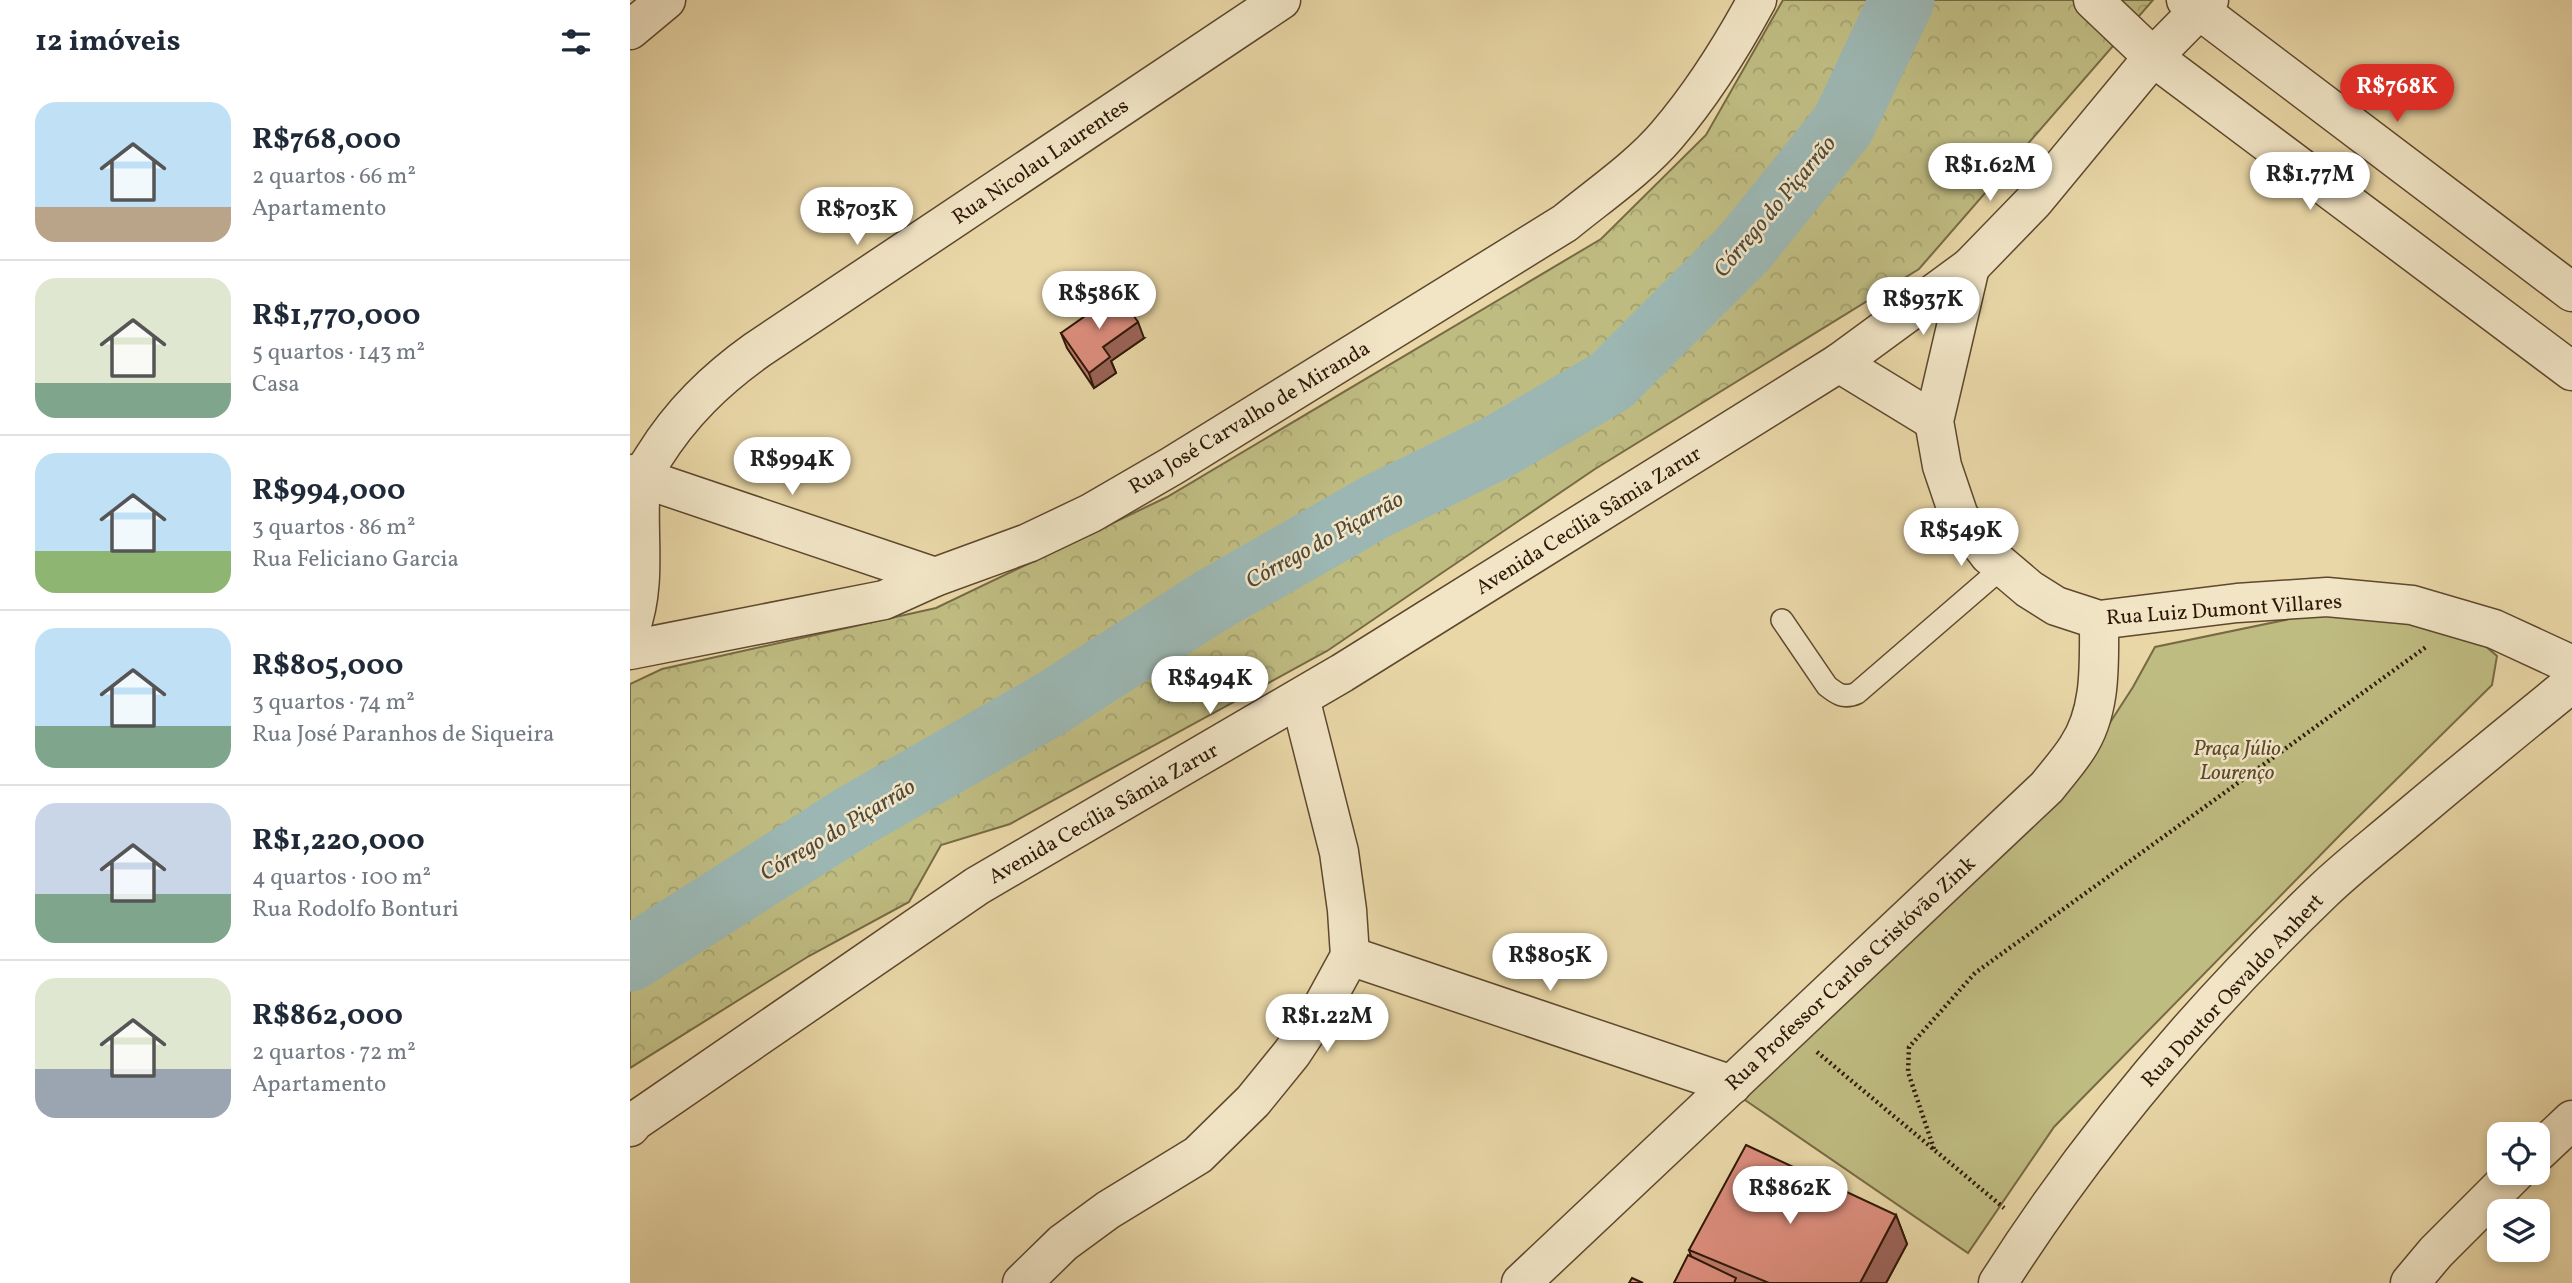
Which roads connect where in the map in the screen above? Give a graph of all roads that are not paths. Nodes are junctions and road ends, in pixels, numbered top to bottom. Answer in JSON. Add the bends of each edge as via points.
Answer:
{"nodes":[{"id":1,"x":666,"y":0,"type":"edge"},
{"id":2,"x":1282,"y":0,"type":"edge"},
{"id":3,"x":1758,"y":0,"type":"edge"},
{"id":4,"x":2093,"y":0,"type":"edge"},
{"id":5,"x":2198,"y":3,"type":"edge"},
{"id":6,"x":630,"y":30,"type":"edge"},
{"id":7,"x":2153,"y":57,"type":"junction"},
{"id":8,"x":1970,"y":267,"type":"junction"},
{"id":9,"x":2572,"y":292,"type":"edge"},
{"id":10,"x":1839,"y":363,"type":"junction"},
{"id":11,"x":2572,"y":371,"type":"edge"},
{"id":12,"x":1934,"y":421,"type":"junction"},
{"id":13,"x":635,"y":476,"type":"edge"},
{"id":14,"x":2003,"y":567,"type":"junction"},
{"id":15,"x":935,"y":577,"type":"junction"},
{"id":16,"x":1782,"y":620,"type":"dead end"},
{"id":17,"x":2099,"y":620,"type":"junction"},
{"id":18,"x":630,"y":630,"type":"edge"},
{"id":19,"x":630,"y":650,"type":"edge"},
{"id":20,"x":2572,"y":665,"type":"edge"},
{"id":21,"x":2572,"y":683,"type":"edge"},
{"id":22,"x":1300,"y":698,"type":"junction"},
{"id":23,"x":1350,"y":957,"type":"junction"},
{"id":24,"x":1732,"y":1085,"type":"junction"},
{"id":25,"x":2572,"y":1120,"type":"edge"},
{"id":26,"x":630,"y":1127,"type":"edge"},
{"id":27,"x":2550,"y":1141,"type":"edge"},
{"id":28,"x":2503,"y":1185,"type":"edge"},
{"id":29,"x":1022,"y":1283,"type":"edge"},
{"id":30,"x":1521,"y":1283,"type":"edge"},
{"id":31,"x":1998,"y":1283,"type":"edge"},
{"id":32,"x":2410,"y":1283,"type":"edge"}],
"edges":[{"from":1,"to":6,"type":"street"},
{"from":2,"to":13,"type":"street","name":"Rua Nicolau Laurentes","via":[[725,373],[698,398]]},
{"from":3,"to":15,"type":"street","name":"Rua José Carvalho de Miranda","via":[[1724,61],[1666,137],[1565,223],[1091,513],[1028,543]]},
{"from":4,"to":7,"type":"street"},
{"from":5,"to":7,"type":"street"},
{"from":5,"to":9,"type":"street"},
{"from":7,"to":8,"type":"street","via":[[2034,201]]},
{"from":7,"to":11,"type":"street"},
{"from":8,"to":10,"type":"street"},
{"from":8,"to":12,"type":"street","name":"Rua Luiz Dumont Villares"},
{"from":10,"to":12,"type":"street"},
{"from":10,"to":22,"type":"street","name":"Avenida Cecília Sâmia Zarur"},
{"from":12,"to":14,"type":"street","name":"Rua Luiz Dumont Villares","via":[[1942,466],[1959,516]]},
{"from":13,"to":15,"type":"street"},
{"from":13,"to":18,"type":"street","via":[[641,583]]},
{"from":14,"to":16,"type":"lane","via":[[1849,696],[1827,686]]},
{"from":14,"to":17,"type":"street","name":"Rua Luiz Dumont Villares","via":[[2056,606]]},
{"from":15,"to":19,"type":"street","name":"Rua José Carvalho de Miranda","via":[[884,600]]},
{"from":17,"to":20,"type":"street","name":"Rua Luiz Dumont Villares","via":[[2327,597],[2412,605],[2494,629]]},
{"from":17,"to":24,"type":"street","name":"Rua Professor Carlos Cristóvão Zink","via":[[2094,708],[2079,746],[2047,787]]},
{"from":21,"to":31,"type":"street","name":"Rua Doutor Osvaldo Anhert","via":[[2324,889],[2295,919],[2178,1043],[2113,1122]]},
{"from":22,"to":23,"type":"street","via":[[1339,852]]},
{"from":22,"to":26,"type":"street","name":"Avenida Cecília Sâmia Zarur","via":[[976,886]]},
{"from":23,"to":24,"type":"street"},
{"from":23,"to":29,"type":"street","via":[[1292,1053],[1253,1101],[1198,1155],[1108,1210],[1063,1243]]},
{"from":24,"to":30,"type":"street","name":"Rua Professor Carlos Cristóvão Zink"},
{"from":25,"to":27,"type":"street"},
{"from":28,"to":32,"type":"street"}]}
